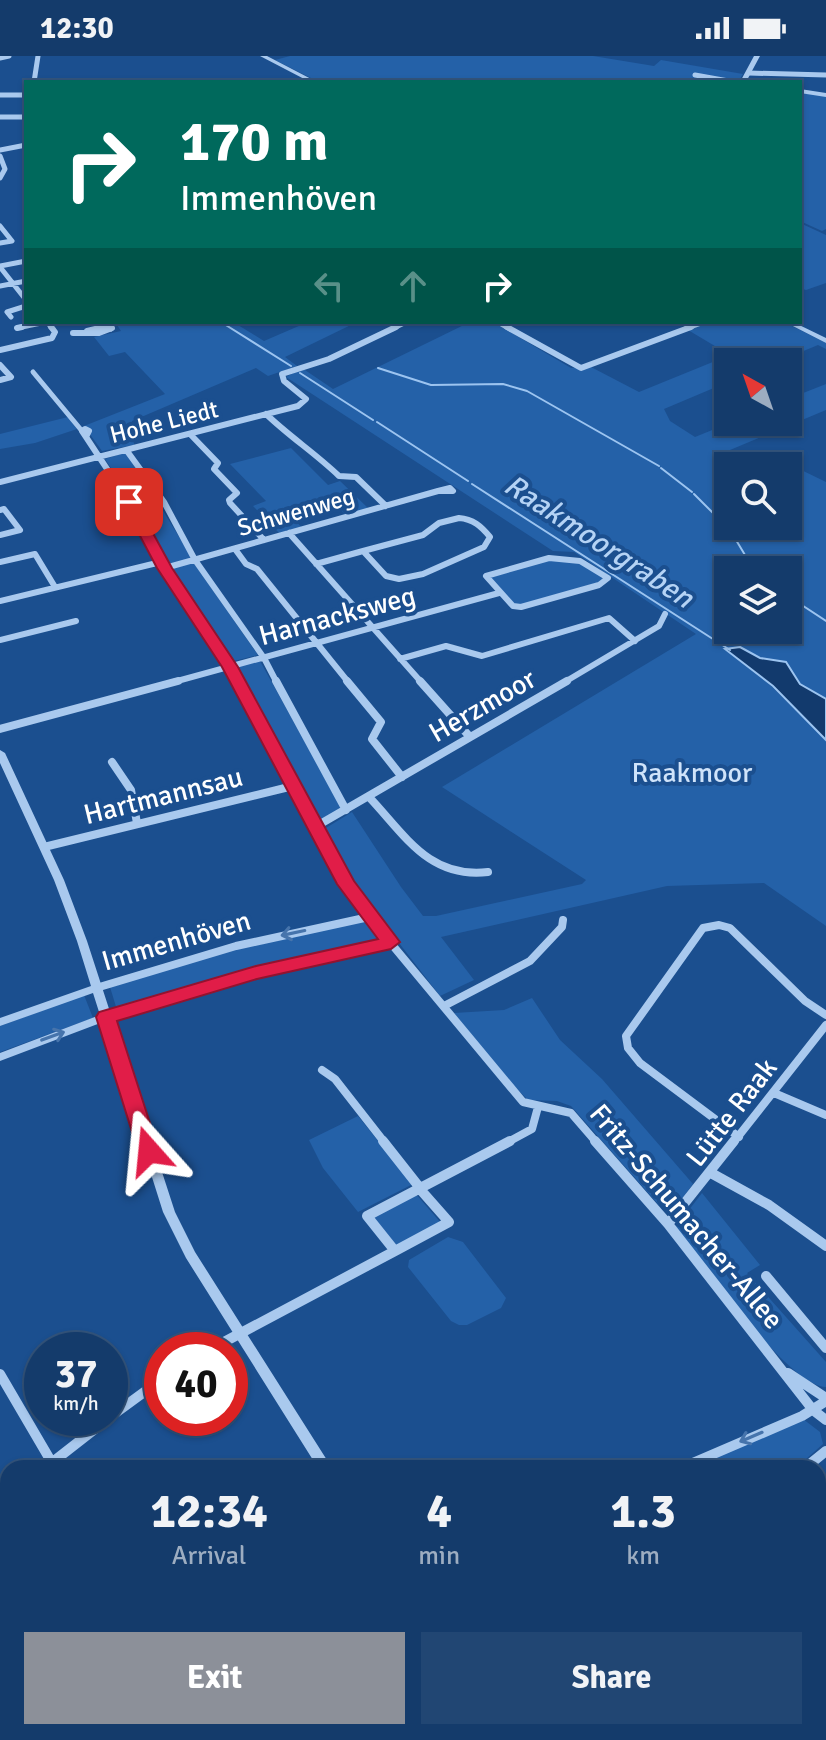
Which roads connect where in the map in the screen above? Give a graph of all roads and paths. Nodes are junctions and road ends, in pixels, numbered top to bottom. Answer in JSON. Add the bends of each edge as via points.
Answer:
{"nodes":[{"id":1,"x":9,"y":56,"type":"edge"},
{"id":2,"x":38,"y":56,"type":"edge"},
{"id":3,"x":263,"y":56,"type":"edge"},
{"id":4,"x":755,"y":57,"type":"edge"},
{"id":5,"x":0,"y":58,"type":"edge"},
{"id":6,"x":749,"y":73,"type":"junction"},
{"id":7,"x":695,"y":75,"type":"dead end"},
{"id":8,"x":826,"y":75,"type":"edge"},
{"id":9,"x":34,"y":80,"type":"edge"},
{"id":10,"x":310,"y":80,"type":"edge"},
{"id":11,"x":723,"y":80,"type":"edge"},
{"id":12,"x":744,"y":80,"type":"edge"},
{"id":13,"x":802,"y":91,"type":"edge"},
{"id":14,"x":0,"y":95,"type":"edge"},
{"id":15,"x":24,"y":95,"type":"edge"},
{"id":16,"x":826,"y":95,"type":"edge"},
{"id":17,"x":0,"y":117,"type":"edge"},
{"id":18,"x":24,"y":117,"type":"edge"},
{"id":19,"x":24,"y":146,"type":"edge"},
{"id":20,"x":0,"y":153,"type":"edge"},
{"id":21,"x":0,"y":178,"type":"edge"},
{"id":22,"x":0,"y":226,"type":"edge"},
{"id":23,"x":0,"y":243,"type":"edge"},
{"id":24,"x":24,"y":261,"type":"edge"},
{"id":25,"x":0,"y":265,"type":"edge"},
{"id":26,"x":24,"y":281,"type":"edge"},
{"id":27,"x":13,"y":283,"type":"junction"},
{"id":28,"x":0,"y":286,"type":"edge"},
{"id":29,"x":24,"y":300,"type":"edge"},
{"id":30,"x":24,"y":304,"type":"edge"},
{"id":31,"x":11,"y":317,"type":"dead end"},
{"id":32,"x":38,"y":324,"type":"edge"},
{"id":33,"x":50,"y":324,"type":"edge"},
{"id":34,"x":402,"y":324,"type":"edge"},
{"id":35,"x":502,"y":324,"type":"edge"},
{"id":36,"x":699,"y":324,"type":"edge"},
{"id":37,"x":792,"y":324,"type":"edge"},
{"id":38,"x":17,"y":328,"type":"dead end"},
{"id":39,"x":87,"y":331,"type":"dead end"},
{"id":40,"x":55,"y":337,"type":"junction"},
{"id":41,"x":826,"y":341,"type":"edge"},
{"id":42,"x":0,"y":350,"type":"edge"},
{"id":43,"x":0,"y":365,"type":"edge"},
{"id":44,"x":33,"y":372,"type":"dead end"},
{"id":45,"x":0,"y":380,"type":"edge"},
{"id":46,"x":266,"y":414,"type":"junction"},
{"id":47,"x":84,"y":434,"type":"joint"},
{"id":48,"x":190,"y":434,"type":"junction"},
{"id":49,"x":127,"y":451,"type":"junction"},
{"id":50,"x":99,"y":457,"type":"junction"},
{"id":51,"x":0,"y":482,"type":"edge"},
{"id":52,"x":438,"y":491,"type":"dead end"},
{"id":53,"x":386,"y":506,"type":"junction"},
{"id":54,"x":2,"y":509,"type":"edge"},
{"id":55,"x":289,"y":533,"type":"junction"},
{"id":56,"x":0,"y":535,"type":"edge"},
{"id":57,"x":264,"y":540,"type":"junction"},
{"id":58,"x":235,"y":549,"type":"junction"},
{"id":59,"x":363,"y":551,"type":"junction"},
{"id":60,"x":195,"y":560,"type":"junction"},
{"id":61,"x":0,"y":562,"type":"edge"},
{"id":62,"x":316,"y":564,"type":"junction"},
{"id":63,"x":163,"y":565,"type":"junction"},
{"id":64,"x":55,"y":587,"type":"junction"},
{"id":65,"x":499,"y":593,"type":"junction"},
{"id":66,"x":0,"y":601,"type":"edge"},
{"id":67,"x":665,"y":614,"type":"dead end"},
{"id":68,"x":76,"y":622,"type":"dead end"},
{"id":69,"x":372,"y":629,"type":"junction"},
{"id":70,"x":0,"y":640,"type":"edge"},
{"id":71,"x":635,"y":641,"type":"junction"},
{"id":72,"x":317,"y":644,"type":"junction"},
{"id":73,"x":264,"y":658,"type":"junction"},
{"id":74,"x":400,"y":659,"type":"junction"},
{"id":75,"x":230,"y":667,"type":"junction"},
{"id":76,"x":0,"y":729,"type":"edge"},
{"id":77,"x":470,"y":737,"type":"junction"},
{"id":78,"x":0,"y":753,"type":"edge"},
{"id":79,"x":112,"y":762,"type":"dead end"},
{"id":80,"x":402,"y":777,"type":"junction"},
{"id":81,"x":293,"y":786,"type":"junction"},
{"id":82,"x":369,"y":797,"type":"junction"},
{"id":83,"x":346,"y":810,"type":"junction"},
{"id":84,"x":137,"y":823,"type":"junction"},
{"id":85,"x":315,"y":827,"type":"junction"},
{"id":86,"x":44,"y":847,"type":"junction"},
{"id":87,"x":488,"y":872,"type":"dead end"},
{"id":88,"x":369,"y":917,"type":"junction"},
{"id":89,"x":563,"y":920,"type":"dead end"},
{"id":90,"x":391,"y":942,"type":"junction"},
{"id":91,"x":96,"y":988,"type":"junction"},
{"id":92,"x":444,"y":1006,"type":"junction"},
{"id":93,"x":826,"y":1015,"type":"edge"},
{"id":94,"x":106,"y":1017,"type":"junction"},
{"id":95,"x":0,"y":1022,"type":"edge"},
{"id":96,"x":826,"y":1025,"type":"edge"},
{"id":97,"x":0,"y":1057,"type":"edge"},
{"id":98,"x":322,"y":1070,"type":"dead end"},
{"id":99,"x":774,"y":1093,"type":"junction"},
{"id":100,"x":538,"y":1107,"type":"junction"},
{"id":101,"x":826,"y":1115,"type":"edge"},
{"id":102,"x":739,"y":1137,"type":"junction"},
{"id":103,"x":711,"y":1173,"type":"junction"},
{"id":104,"x":420,"y":1188,"type":"junction"},
{"id":105,"x":668,"y":1224,"type":"junction"},
{"id":106,"x":826,"y":1246,"type":"edge"},
{"id":107,"x":395,"y":1251,"type":"junction"},
{"id":108,"x":766,"y":1276,"type":"dead end"},
{"id":109,"x":238,"y":1332,"type":"edge"},
{"id":110,"x":243,"y":1332,"type":"edge"},
{"id":111,"x":248,"y":1348,"type":"edge"},
{"id":112,"x":826,"y":1348,"type":"edge"},
{"id":113,"x":787,"y":1373,"type":"junction"},
{"id":114,"x":0,"y":1374,"type":"edge"},
{"id":115,"x":821,"y":1403,"type":"edge"},
{"id":116,"x":826,"y":1420,"type":"edge"},
{"id":117,"x":87,"y":1436,"type":"edge"},
{"id":118,"x":48,"y":1460,"type":"edge"},
{"id":119,"x":58,"y":1460,"type":"edge"},
{"id":120,"x":320,"y":1460,"type":"edge"},
{"id":121,"x":698,"y":1460,"type":"edge"}],
"edges":[{"from":1,"to":5,"type":"street"},
{"from":2,"to":9,"type":"street"},
{"from":3,"to":10,"type":"street"},
{"from":4,"to":6,"type":"street"},
{"from":6,"to":8,"type":"street"},
{"from":6,"to":12,"type":"street"},
{"from":7,"to":11,"type":"street"},
{"from":13,"to":16,"type":"street"},
{"from":14,"to":15,"type":"street"},
{"from":17,"to":18,"type":"street"},
{"from":19,"to":20,"type":"street"},
{"from":20,"to":21,"type":"street","via":[[5,169]]},
{"from":22,"to":23,"type":"street","via":[[12,241]]},
{"from":24,"to":25,"type":"street"},
{"from":25,"to":27,"type":"street"},
{"from":26,"to":27,"type":"street"},
{"from":27,"to":28,"type":"street"},
{"from":27,"to":29,"type":"street"},
{"from":30,"to":31,"type":"street","via":[[7,312]]},
{"from":32,"to":38,"type":"street"},
{"from":33,"to":40,"type":"street"},
{"from":34,"to":46,"type":"street","name":"Hohe Liedt","via":[[329,359],[285,372],[284,381],[303,394],[305,402]]},
{"from":35,"to":36,"type":"street","via":[[581,368]]},
{"from":37,"to":41,"type":"street"},
{"from":39,"to":40,"type":"street"},
{"from":40,"to":42,"type":"street"},
{"from":43,"to":45,"type":"street","via":[[11,377]]},
{"from":44,"to":47,"type":"street"},
{"from":46,"to":48,"type":"street","name":"Hohe Liedt"},
{"from":46,"to":53,"type":"street","via":[[339,476],[356,477]]},
{"from":47,"to":50,"type":"street","name":"Fritz-Schumacher-Allee"},
{"from":48,"to":49,"type":"street","name":"Hohe Liedt"},
{"from":48,"to":57,"type":"street","via":[[237,493],[230,503]]},
{"from":49,"to":50,"type":"street","name":"Hohe Liedt"},
{"from":49,"to":60,"type":"street","via":[[164,502]]},
{"from":50,"to":51,"type":"street","name":"Hohe Liedt"},
{"from":50,"to":63,"type":"street","name":"Fritz-Schumacher-Allee"},
{"from":52,"to":53,"type":"street","name":"Schwenweg"},
{"from":53,"to":55,"type":"street","name":"Schwenweg"},
{"from":54,"to":56,"type":"street","via":[[20,530]]},
{"from":55,"to":57,"type":"street","name":"Schwenweg"},
{"from":55,"to":62,"type":"street"},
{"from":57,"to":58,"type":"street","name":"Schwenweg"},
{"from":58,"to":60,"type":"street","name":"Schwenweg"},
{"from":58,"to":72,"type":"street"},
{"from":59,"to":59,"type":"street","via":[[461,518],[474,521],[490,537],[484,547],[450,565],[398,579],[388,577]]},
{"from":59,"to":62,"type":"street"},
{"from":60,"to":63,"type":"street","name":"Schwenweg"},
{"from":60,"to":73,"type":"street"},
{"from":61,"to":64,"type":"street","via":[[35,554]]},
{"from":62,"to":69,"type":"street"},
{"from":63,"to":64,"type":"street","name":"Schwenweg"},
{"from":63,"to":75,"type":"street","name":"Fritz-Schumacher-Allee"},
{"from":64,"to":66,"type":"street","name":"Schwenweg"},
{"from":65,"to":65,"type":"street","via":[[519,607],[608,578],[579,559],[553,557],[486,576]]},
{"from":65,"to":69,"type":"street","name":"Harnacksweg"},
{"from":67,"to":71,"type":"street","name":"Herzmoor","via":[[659,626]]},
{"from":68,"to":70,"type":"street"},
{"from":69,"to":72,"type":"street","name":"Harnacksweg"},
{"from":69,"to":74,"type":"street"},
{"from":71,"to":74,"type":"street","via":[[609,618],[482,656],[446,646]]},
{"from":71,"to":77,"type":"street","name":"Herzmoor"},
{"from":72,"to":73,"type":"street","name":"Harnacksweg"},
{"from":72,"to":80,"type":"street","via":[[381,722],[372,739]]},
{"from":73,"to":75,"type":"street","name":"Harnacksweg"},
{"from":73,"to":83,"type":"street"},
{"from":74,"to":77,"type":"street"},
{"from":75,"to":76,"type":"street","name":"Harnacksweg"},
{"from":75,"to":81,"type":"street","name":"Fritz-Schumacher-Allee"},
{"from":77,"to":80,"type":"street","name":"Herzmoor"},
{"from":78,"to":86,"type":"street"},
{"from":79,"to":84,"type":"street","via":[[139,812]]},
{"from":80,"to":82,"type":"street","name":"Herzmoor"},
{"from":81,"to":84,"type":"street","name":"Hartmannsau"},
{"from":81,"to":85,"type":"street","name":"Fritz-Schumacher-Allee"},
{"from":82,"to":83,"type":"street","name":"Herzmoor"},
{"from":82,"to":87,"type":"street","via":[[429,863],[461,874]]},
{"from":83,"to":85,"type":"street","name":"Herzmoor"},
{"from":84,"to":86,"type":"street","name":"Hartmannsau"},
{"from":85,"to":88,"type":"street","name":"Fritz-Schumacher-Allee"},
{"from":86,"to":91,"type":"street"},
{"from":88,"to":90,"type":"street","name":"Fritz-Schumacher-Allee"},
{"from":88,"to":91,"type":"street","name":"Immenhöven","one_way":true,"via":[[236,946]]},
{"from":89,"to":92,"type":"street","via":[[530,961]]},
{"from":90,"to":92,"type":"street","name":"Fritz-Schumacher-Allee"},
{"from":90,"to":94,"type":"street","name":"Immenhöven","via":[[256,972]]},
{"from":91,"to":94,"type":"street"},
{"from":91,"to":95,"type":"street","name":"Immenhöven"},
{"from":92,"to":100,"type":"street","name":"Fritz-Schumacher-Allee","via":[[523,1102]]},
{"from":93,"to":102,"type":"street","via":[[730,928],[719,925],[703,928],[665,979],[626,1036],[628,1048],[640,1063]]},
{"from":97,"to":94,"type":"street","name":"Immenhöven","one_way":true},
{"from":94,"to":109,"type":"street","via":[[169,1212]]},
{"from":96,"to":99,"type":"street","name":"Lütte Raak"},
{"from":98,"to":104,"type":"street","via":[[335,1079]]},
{"from":99,"to":101,"type":"street"},
{"from":99,"to":102,"type":"street","name":"Lütte Raak"},
{"from":100,"to":104,"type":"street","via":[[532,1129]]},
{"from":100,"to":105,"type":"street","name":"Fritz-Schumacher-Allee","via":[[555,1106],[571,1113]]},
{"from":102,"to":103,"type":"street","name":"Lütte Raak"},
{"from":103,"to":105,"type":"street","name":"Lütte Raak"},
{"from":103,"to":106,"type":"street","via":[[769,1205]]},
{"from":104,"to":107,"type":"street","via":[[367,1216]]},
{"from":104,"to":107,"type":"street","via":[[449,1222]]},
{"from":105,"to":113,"type":"street","name":"Fritz-Schumacher-Allee"},
{"from":107,"to":110,"type":"street"},
{"from":108,"to":112,"type":"street","name":"Fritz-Schumacher-Allee"},
{"from":111,"to":120,"type":"street"},
{"from":113,"to":115,"type":"street","name":"Fritz-Schumacher-Allee"},
{"from":113,"to":115,"type":"street","name":"Fritz-Schumacher-Allee"},
{"from":114,"to":118,"type":"street"},
{"from":115,"to":116,"type":"street","name":"Fritz-Schumacher-Allee"},
{"from":115,"to":121,"type":"street","one_way":true},
{"from":117,"to":119,"type":"street"}]}
